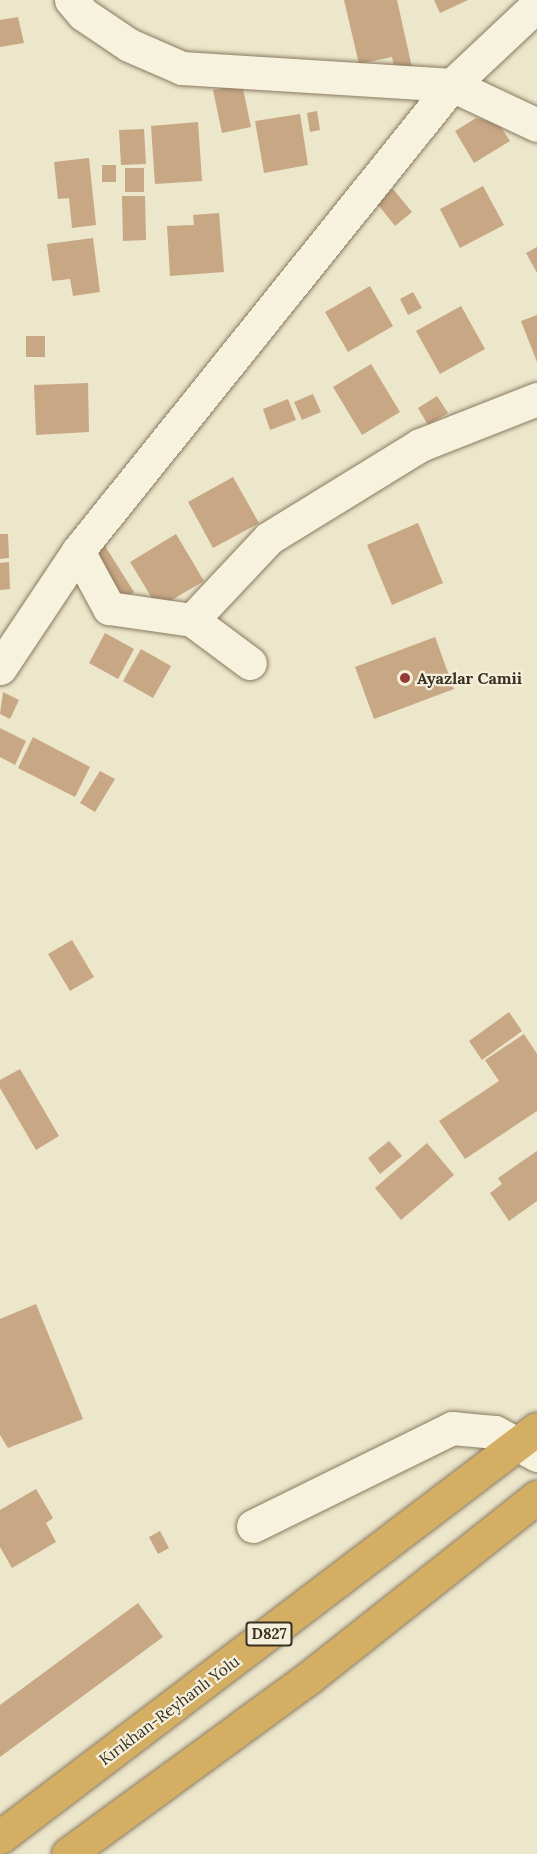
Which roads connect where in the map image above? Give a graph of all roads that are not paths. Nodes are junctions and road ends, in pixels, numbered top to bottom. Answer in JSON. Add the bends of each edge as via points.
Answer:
{"nodes":[{"id":1,"x":71,"y":0,"type":"edge"},
{"id":2,"x":537,"y":5,"type":"edge"},
{"id":3,"x":452,"y":86,"type":"junction"},
{"id":4,"x":537,"y":125,"type":"edge"},
{"id":5,"x":537,"y":399,"type":"edge"},
{"id":6,"x":78,"y":551,"type":"junction"},
{"id":7,"x":192,"y":621,"type":"junction"},
{"id":8,"x":4,"y":657,"type":"edge"},
{"id":9,"x":250,"y":663,"type":"dead end"},
{"id":10,"x":531,"y":1443,"type":"edge"},
{"id":11,"x":537,"y":1497,"type":"edge"},
{"id":12,"x":253,"y":1526,"type":"dead end"},
{"id":13,"x":0,"y":1837,"type":"edge"},
{"id":14,"x":68,"y":1854,"type":"edge"}],
"edges":[{"from":1,"to":3,"type":"street","via":[[83,14],[129,45],[182,68]]},
{"from":2,"to":3,"type":"street"},
{"from":3,"to":4,"type":"street"},
{"from":3,"to":6,"type":"street"},
{"from":5,"to":7,"type":"street","via":[[420,445],[268,538]]},
{"from":6,"to":7,"type":"street","via":[[109,608]]},
{"from":6,"to":8,"type":"street"},
{"from":7,"to":9,"type":"street"},
{"from":10,"to":12,"type":"street","via":[[482,1428],[438,1432]]},
{"from":10,"to":13,"type":"highway","name":"Kırıkhan-Reyhanlı Yolu","number":"D827"},
{"from":11,"to":14,"type":"highway","via":[[306,1680]]}]}
